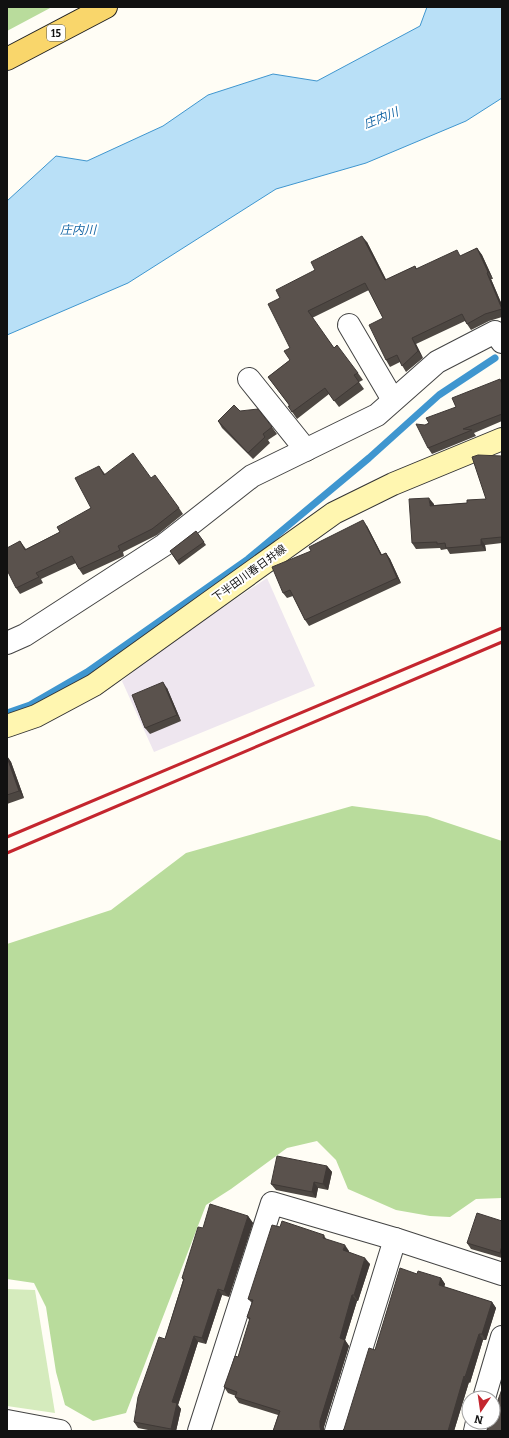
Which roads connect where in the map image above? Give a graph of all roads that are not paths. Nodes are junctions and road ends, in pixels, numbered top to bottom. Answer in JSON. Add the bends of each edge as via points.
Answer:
{"nodes":[{"id":1,"x":106,"y":7,"type":"edge"},
{"id":2,"x":7,"y":59,"type":"edge"},
{"id":3,"x":349,"y":325,"type":"dead end"},
{"id":4,"x":502,"y":342,"type":"edge"},
{"id":5,"x":249,"y":379,"type":"dead end"},
{"id":6,"x":394,"y":400,"type":"junction"},
{"id":7,"x":502,"y":439,"type":"edge"},
{"id":8,"x":306,"y":450,"type":"junction"},
{"id":9,"x":7,"y":643,"type":"edge"},
{"id":10,"x":7,"y":726,"type":"edge"},
{"id":11,"x":395,"y":1239,"type":"junction"},
{"id":12,"x":502,"y":1274,"type":"edge"},
{"id":13,"x":502,"y":1337,"type":"edge"},
{"id":14,"x":486,"y":1390,"type":"edge"},
{"id":15,"x":7,"y":1421,"type":"edge"},
{"id":16,"x":60,"y":1431,"type":"edge"},
{"id":17,"x":199,"y":1431,"type":"edge"},
{"id":18,"x":336,"y":1431,"type":"edge"}],
"edges":[{"from":1,"to":2,"type":"main road","number":"15"},
{"from":3,"to":6,"type":"street"},
{"from":4,"to":6,"type":"street","via":[[495,332],[437,362]]},
{"from":5,"to":8,"type":"street"},
{"from":6,"to":8,"type":"street","via":[[377,415]]},
{"from":7,"to":10,"type":"main road","name":"下半田川春日井線","via":[[392,484],[334,513],[94,685],[36,716]]},
{"from":8,"to":9,"type":"street","via":[[252,476],[164,545]]},
{"from":11,"to":12,"type":"street"},
{"from":11,"to":17,"type":"street","via":[[272,1202]]},
{"from":11,"to":18,"type":"street"},
{"from":13,"to":14,"type":"street"},
{"from":15,"to":16,"type":"street"}]}
